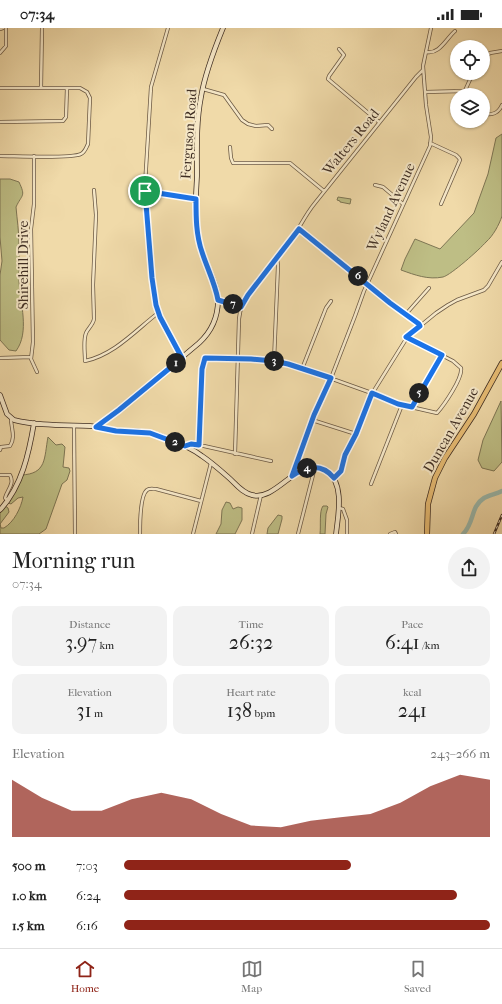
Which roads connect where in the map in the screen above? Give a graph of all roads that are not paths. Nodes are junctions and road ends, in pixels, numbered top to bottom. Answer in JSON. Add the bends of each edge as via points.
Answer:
{"nodes":[{"id":1,"x":4,"y":28,"type":"edge"},
{"id":2,"x":42,"y":28,"type":"edge"},
{"id":3,"x":168,"y":28,"type":"edge"},
{"id":4,"x":223,"y":28,"type":"edge"},
{"id":5,"x":431,"y":28,"type":"edge"},
{"id":6,"x":0,"y":29,"type":"edge"},
{"id":7,"x":455,"y":31,"type":"dead end"},
{"id":8,"x":339,"y":49,"type":"dead end"},
{"id":9,"x":502,"y":51,"type":"edge"},
{"id":10,"x":426,"y":52,"type":"junction"},
{"id":11,"x":0,"y":53,"type":"edge"},
{"id":12,"x":490,"y":53,"type":"edge"},
{"id":13,"x":423,"y":70,"type":"junction"},
{"id":14,"x":0,"y":88,"type":"edge"},
{"id":15,"x":41,"y":88,"type":"junction"},
{"id":16,"x":67,"y":88,"type":"junction"},
{"id":17,"x":202,"y":89,"type":"junction"},
{"id":18,"x":450,"y":91,"type":"edge"},
{"id":19,"x":424,"y":92,"type":"junction"},
{"id":20,"x":502,"y":105,"type":"edge"},
{"id":21,"x":490,"y":113,"type":"edge"},
{"id":22,"x":0,"y":122,"type":"edge"},
{"id":23,"x":379,"y":122,"type":"junction"},
{"id":24,"x":272,"y":129,"type":"dead end"},
{"id":25,"x":430,"y":143,"type":"junction"},
{"id":26,"x":230,"y":147,"type":"dead end"},
{"id":27,"x":0,"y":156,"type":"edge"},
{"id":28,"x":34,"y":156,"type":"junction"},
{"id":29,"x":375,"y":185,"type":"dead end"},
{"id":30,"x":94,"y":190,"type":"dead end"},
{"id":31,"x":145,"y":191,"type":"junction"},
{"id":32,"x":324,"y":191,"type":"junction"},
{"id":33,"x":196,"y":199,"type":"junction"},
{"id":34,"x":403,"y":204,"type":"junction"},
{"id":35,"x":441,"y":204,"type":"dead end"},
{"id":36,"x":299,"y":229,"type":"junction"},
{"id":37,"x":277,"y":257,"type":"junction"},
{"id":38,"x":502,"y":262,"type":"edge"},
{"id":39,"x":367,"y":284,"type":"junction"},
{"id":40,"x":430,"y":288,"type":"dead end"},
{"id":41,"x":218,"y":300,"type":"junction"},
{"id":42,"x":331,"y":301,"type":"dead end"},
{"id":43,"x":241,"y":307,"type":"junction"},
{"id":44,"x":158,"y":313,"type":"junction"},
{"id":45,"x":406,"y":314,"type":"junction"},
{"id":46,"x":420,"y":326,"type":"junction"},
{"id":47,"x":406,"y":337,"type":"junction"},
{"id":48,"x":442,"y":355,"type":"junction"},
{"id":49,"x":31,"y":357,"type":"junction"},
{"id":50,"x":0,"y":358,"type":"edge"},
{"id":51,"x":182,"y":358,"type":"junction"},
{"id":52,"x":238,"y":359,"type":"junction"},
{"id":53,"x":274,"y":361,"type":"junction"},
{"id":54,"x":502,"y":363,"type":"edge"},
{"id":55,"x":302,"y":368,"type":"junction"},
{"id":56,"x":37,"y":372,"type":"dead end"},
{"id":57,"x":331,"y":378,"type":"junction"},
{"id":58,"x":372,"y":393,"type":"junction"},
{"id":59,"x":0,"y":395,"type":"edge"},
{"id":60,"x":402,"y":405,"type":"junction"},
{"id":61,"x":412,"y":407,"type":"junction"},
{"id":62,"x":11,"y":418,"type":"junction"},
{"id":63,"x":312,"y":420,"type":"junction"},
{"id":64,"x":34,"y":423,"type":"junction"},
{"id":65,"x":74,"y":426,"type":"junction"},
{"id":66,"x":96,"y":427,"type":"junction"},
{"id":67,"x":356,"y":434,"type":"junction"},
{"id":68,"x":199,"y":445,"type":"junction"},
{"id":69,"x":185,"y":446,"type":"junction"},
{"id":70,"x":0,"y":450,"type":"edge"},
{"id":71,"x":235,"y":454,"type":"junction"},
{"id":72,"x":271,"y":461,"type":"dead end"},
{"id":73,"x":211,"y":463,"type":"junction"},
{"id":74,"x":316,"y":467,"type":"junction"},
{"id":75,"x":0,"y":475,"type":"edge"},
{"id":76,"x":292,"y":476,"type":"junction"},
{"id":77,"x":334,"y":478,"type":"junction"},
{"id":78,"x":371,"y":484,"type":"dead end"},
{"id":79,"x":261,"y":495,"type":"junction"},
{"id":80,"x":7,"y":500,"type":"junction"},
{"id":81,"x":201,"y":501,"type":"junction"},
{"id":82,"x":340,"y":508,"type":"junction"},
{"id":83,"x":0,"y":510,"type":"edge"},
{"id":84,"x":75,"y":534,"type":"edge"},
{"id":85,"x":140,"y":534,"type":"edge"},
{"id":86,"x":193,"y":534,"type":"edge"},
{"id":87,"x":252,"y":534,"type":"edge"},
{"id":88,"x":298,"y":534,"type":"edge"},
{"id":89,"x":336,"y":534,"type":"edge"},
{"id":90,"x":347,"y":534,"type":"edge"},
{"id":91,"x":390,"y":534,"type":"edge"},
{"id":92,"x":396,"y":534,"type":"edge"},
{"id":93,"x":427,"y":534,"type":"edge"}],
"edges":[{"from":1,"to":6,"type":"street"},
{"from":1,"to":11,"type":"street","via":[[6,46]]},
{"from":2,"to":15,"type":"street"},
{"from":3,"to":31,"type":"street","via":[[151,87]]},
{"from":4,"to":17,"type":"street","name":"Ferguson Road"},
{"from":5,"to":10,"type":"street"},
{"from":7,"to":10,"type":"street","via":[[436,51]]},
{"from":8,"to":23,"type":"street","via":[[344,55],[328,79]]},
{"from":9,"to":12,"type":"street"},
{"from":10,"to":13,"type":"street"},
{"from":13,"to":19,"type":"street"},
{"from":13,"to":23,"type":"street","name":"Walters Road"},
{"from":14,"to":15,"type":"street"},
{"from":15,"to":16,"type":"street"},
{"from":16,"to":22,"type":"street","via":[[66,116],[63,121]]},
{"from":16,"to":28,"type":"street","via":[[82,88],[89,94],[86,150],[74,156]]},
{"from":17,"to":24,"type":"street","via":[[224,95],[242,120],[248,124],[268,125]]},
{"from":17,"to":33,"type":"street","name":"Ferguson Road","via":[[198,119]]},
{"from":18,"to":19,"type":"street"},
{"from":19,"to":25,"type":"street"},
{"from":20,"to":21,"type":"street","via":[[499,111]]},
{"from":23,"to":32,"type":"street","name":"Walters Road"},
{"from":25,"to":34,"type":"street","name":"Wyland Avenue"},
{"from":25,"to":35,"type":"street","via":[[456,155],[460,160]]},
{"from":26,"to":32,"type":"street","via":[[233,163],[290,163]]},
{"from":27,"to":28,"type":"street"},
{"from":28,"to":49,"type":"street","name":"Shirehill Drive"},
{"from":29,"to":34,"type":"street","via":[[383,187]]},
{"from":30,"to":44,"type":"street","via":[[94,322],[85,337],[85,361],[107,353]]},
{"from":31,"to":33,"type":"street"},
{"from":31,"to":44,"type":"street","via":[[153,286]]},
{"from":32,"to":36,"type":"street","name":"Walters Road","via":[[307,213]]},
{"from":33,"to":41,"type":"street","name":"Ferguson Road","via":[[199,245],[214,282]]},
{"from":34,"to":39,"type":"street","name":"Wyland Avenue"},
{"from":36,"to":37,"type":"street","name":"Walters Road"},
{"from":36,"to":39,"type":"street"},
{"from":37,"to":43,"type":"street","name":"Walters Road"},
{"from":37,"to":53,"type":"street"},
{"from":38,"to":46,"type":"street","via":[[484,290],[448,305]]},
{"from":39,"to":45,"type":"street"},
{"from":39,"to":57,"type":"street","name":"Wyland Avenue"},
{"from":40,"to":45,"type":"street"},
{"from":41,"to":43,"type":"street"},
{"from":41,"to":51,"type":"street","name":"Ferguson Road","via":[[216,316],[210,331]]},
{"from":42,"to":55,"type":"street"},
{"from":43,"to":52,"type":"street"},
{"from":44,"to":51,"type":"street"},
{"from":45,"to":46,"type":"street"},
{"from":46,"to":47,"type":"street"},
{"from":47,"to":48,"type":"street"},
{"from":47,"to":58,"type":"street"},
{"from":48,"to":61,"type":"street"},
{"from":48,"to":61,"type":"street","via":[[460,368],[456,385],[437,413]]},
{"from":49,"to":50,"type":"street"},
{"from":49,"to":56,"type":"street","name":"Shirehill Drive"},
{"from":51,"to":66,"type":"street","name":"Ferguson Road"},
{"from":52,"to":53,"type":"street"},
{"from":52,"to":68,"type":"street","via":[[205,358],[202,369]]},
{"from":52,"to":71,"type":"street"},
{"from":53,"to":55,"type":"street"},
{"from":54,"to":93,"type":"main road","name":"Duncan Avenue","via":[[474,414],[440,467],[432,485]]},
{"from":55,"to":57,"type":"street"},
{"from":57,"to":58,"type":"street"},
{"from":57,"to":63,"type":"street","name":"Wyland Avenue"},
{"from":58,"to":60,"type":"street"},
{"from":58,"to":67,"type":"street"},
{"from":59,"to":62,"type":"street"},
{"from":60,"to":61,"type":"street"},
{"from":60,"to":78,"type":"street"},
{"from":62,"to":64,"type":"street"},
{"from":62,"to":70,"type":"street","via":[[14,434],[12,443],[10,446],[1,447]]},
{"from":63,"to":67,"type":"street"},
{"from":63,"to":76,"type":"street","name":"Wyland Avenue"},
{"from":64,"to":65,"type":"street"},
{"from":64,"to":80,"type":"street","via":[[24,466]]},
{"from":65,"to":66,"type":"street"},
{"from":65,"to":84,"type":"street"},
{"from":66,"to":69,"type":"street","via":[[150,433]]},
{"from":67,"to":77,"type":"street","via":[[345,455],[341,472]]},
{"from":68,"to":69,"type":"street"},
{"from":68,"to":71,"type":"street"},
{"from":69,"to":73,"type":"street"},
{"from":71,"to":72,"type":"street"},
{"from":73,"to":79,"type":"street","via":[[246,492]]},
{"from":73,"to":81,"type":"street"},
{"from":74,"to":76,"type":"street"},
{"from":74,"to":77,"type":"street","via":[[326,470]]},
{"from":74,"to":88,"type":"street"},
{"from":75,"to":80,"type":"street","via":[[10,475],[12,478],[5,498]]},
{"from":76,"to":79,"type":"street","via":[[270,492]]},
{"from":77,"to":82,"type":"street"},
{"from":79,"to":87,"type":"street"},
{"from":80,"to":83,"type":"street"},
{"from":81,"to":85,"type":"street","via":[[148,489],[143,498]]},
{"from":81,"to":86,"type":"street"},
{"from":82,"to":89,"type":"street"},
{"from":82,"to":90,"type":"street","via":[[346,516]]},
{"from":91,"to":92,"type":"street"}]}
